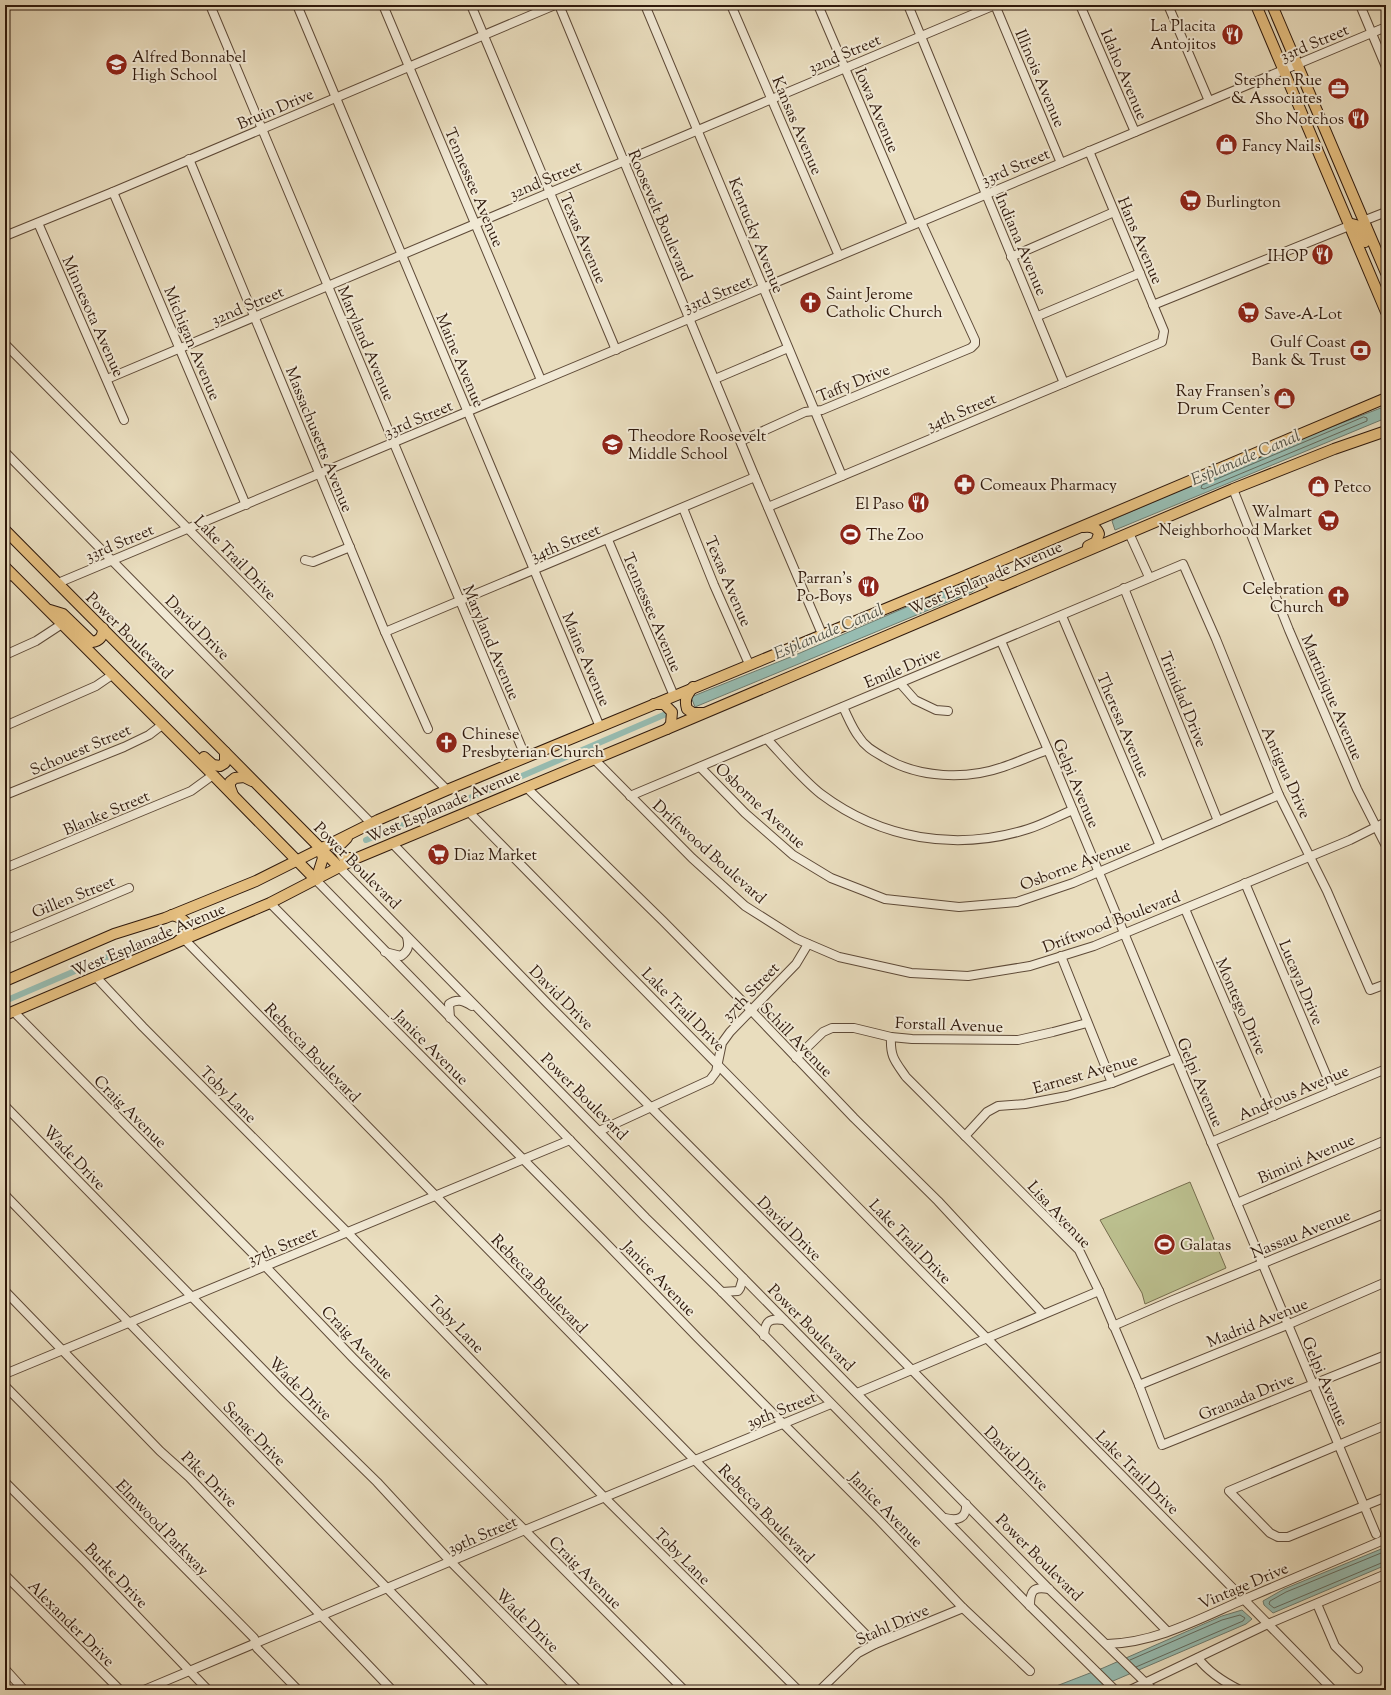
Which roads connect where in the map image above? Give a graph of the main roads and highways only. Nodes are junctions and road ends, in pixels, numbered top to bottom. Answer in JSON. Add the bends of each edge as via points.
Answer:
{"nodes":[{"id":1,"x":1256,"y":5,"type":"edge"},
{"id":2,"x":1272,"y":5,"type":"edge"},
{"id":3,"x":1328,"y":176,"type":"junction"},
{"id":4,"x":1363,"y":221,"type":"junction"},
{"id":5,"x":1349,"y":226,"type":"junction"},
{"id":6,"x":1386,"y":275,"type":"edge"},
{"id":7,"x":1386,"y":312,"type":"edge"},
{"id":8,"x":1386,"y":398,"type":"edge"},
{"id":9,"x":1386,"y":428,"type":"edge"},
{"id":10,"x":1386,"y":431,"type":"edge"},
{"id":11,"x":1372,"y":436,"type":"junction"},
{"id":12,"x":1077,"y":528,"type":"junction"},
{"id":13,"x":5,"y":530,"type":"edge"},
{"id":14,"x":1013,"y":555,"type":"junction"},
{"id":15,"x":1045,"y":569,"type":"junction"},
{"id":16,"x":7,"y":573,"type":"edge"},
{"id":17,"x":1002,"y":586,"type":"junction"},
{"id":18,"x":48,"y":610,"type":"junction"},
{"id":19,"x":103,"y":628,"type":"junction"},
{"id":20,"x":693,"y":687,"type":"junction"},
{"id":21,"x":654,"y":704,"type":"junction"},
{"id":22,"x":704,"y":713,"type":"junction"},
{"id":23,"x":667,"y":729,"type":"junction"},
{"id":24,"x":185,"y":747,"type":"junction"},
{"id":25,"x":225,"y":752,"type":"junction"},
{"id":26,"x":254,"y":782,"type":"junction"},
{"id":27,"x":234,"y":796,"type":"junction"},
{"id":28,"x":351,"y":834,"type":"junction"},
{"id":29,"x":320,"y":849,"type":"junction"},
{"id":30,"x":357,"y":858,"type":"junction"},
{"id":31,"x":297,"y":861,"type":"junction"},
{"id":32,"x":339,"y":868,"type":"junction"},
{"id":33,"x":316,"y":880,"type":"junction"},
{"id":34,"x":172,"y":915,"type":"junction"},
{"id":35,"x":172,"y":946,"type":"junction"},
{"id":36,"x":5,"y":981,"type":"edge"},
{"id":37,"x":9,"y":1014,"type":"edge"}],
"edges":[{"from":1,"to":3,"type":"main road"},
{"from":2,"to":4,"type":"main road"},
{"from":3,"to":4,"type":"main road","via":[[1357,218]]},
{"from":3,"to":5,"type":"main road"},
{"from":4,"to":6,"type":"main road"},
{"from":5,"to":6,"type":"main road","via":[[1354,224],[1358,227],[1373,258]]},
{"from":5,"to":7,"type":"main road"},
{"from":8,"to":12,"type":"main road","name":"West Esplanade Avenue"},
{"from":9,"to":11,"type":"main road"},
{"from":10,"to":11,"type":"main road","name":"West Esplanade Avenue"},
{"from":11,"to":15,"type":"main road","name":"West Esplanade Avenue","via":[[1233,489]]},
{"from":12,"to":14,"type":"main road","name":"West Esplanade Avenue"},
{"from":12,"to":15,"type":"main road","via":[[1093,527],[1098,530],[1100,536],[1096,542],[1047,564]]},
{"from":13,"to":19,"type":"main road","name":"Power Boulevard"},
{"from":14,"to":17,"type":"main road","via":[[984,574],[988,582]]},
{"from":14,"to":20,"type":"main road","name":"West Esplanade Avenue"},
{"from":15,"to":17,"type":"main road","name":"West Esplanade Avenue"},
{"from":16,"to":18,"type":"main road"},
{"from":17,"to":22,"type":"main road","name":"West Esplanade Avenue"},
{"from":18,"to":19,"type":"main road","via":[[63,614],[92,642],[101,638]]},
{"from":18,"to":24,"type":"main road"},
{"from":19,"to":25,"type":"main road","name":"Power Boulevard"},
{"from":20,"to":21,"type":"main road","name":"West Esplanade Avenue"},
{"from":20,"to":22,"type":"main road","via":[[686,696],[687,709],[693,713]]},
{"from":21,"to":23,"type":"main road","via":[[664,704],[672,712],[671,724]]},
{"from":21,"to":28,"type":"main road","name":"West Esplanade Avenue","via":[[447,790]]},
{"from":22,"to":23,"type":"main road","name":"West Esplanade Avenue"},
{"from":23,"to":30,"type":"main road","name":"West Esplanade Avenue"},
{"from":24,"to":25,"type":"main road","via":[[196,750],[213,766],[223,765]]},
{"from":24,"to":27,"type":"main road"},
{"from":25,"to":26,"type":"main road","name":"Power Boulevard"},
{"from":26,"to":27,"type":"main road","via":[[244,777],[235,778],[230,782]]},
{"from":26,"to":29,"type":"main road","name":"Power Boulevard"},
{"from":27,"to":31,"type":"main road"},
{"from":28,"to":29,"type":"main road","name":"West Esplanade Avenue"},
{"from":28,"to":30,"type":"main road","via":[[338,849],[344,858]]},
{"from":29,"to":31,"type":"main road","name":"West Esplanade Avenue"},
{"from":29,"to":32,"type":"main road","name":"Power Boulevard"},
{"from":29,"to":33,"type":"main road","via":[[323,858]]},
{"from":30,"to":32,"type":"main road","name":"West Esplanade Avenue"},
{"from":31,"to":33,"type":"main road"},
{"from":31,"to":34,"type":"main road","name":"West Esplanade Avenue","via":[[256,881]]},
{"from":32,"to":33,"type":"main road","name":"West Esplanade Avenue"},
{"from":33,"to":35,"type":"main road","name":"West Esplanade Avenue"},
{"from":34,"to":35,"type":"main road","via":[[182,918],[188,928],[186,935]]},
{"from":34,"to":36,"type":"main road","name":"West Esplanade Avenue","via":[[114,934]]},
{"from":35,"to":37,"type":"main road","name":"West Esplanade Avenue"}]}
